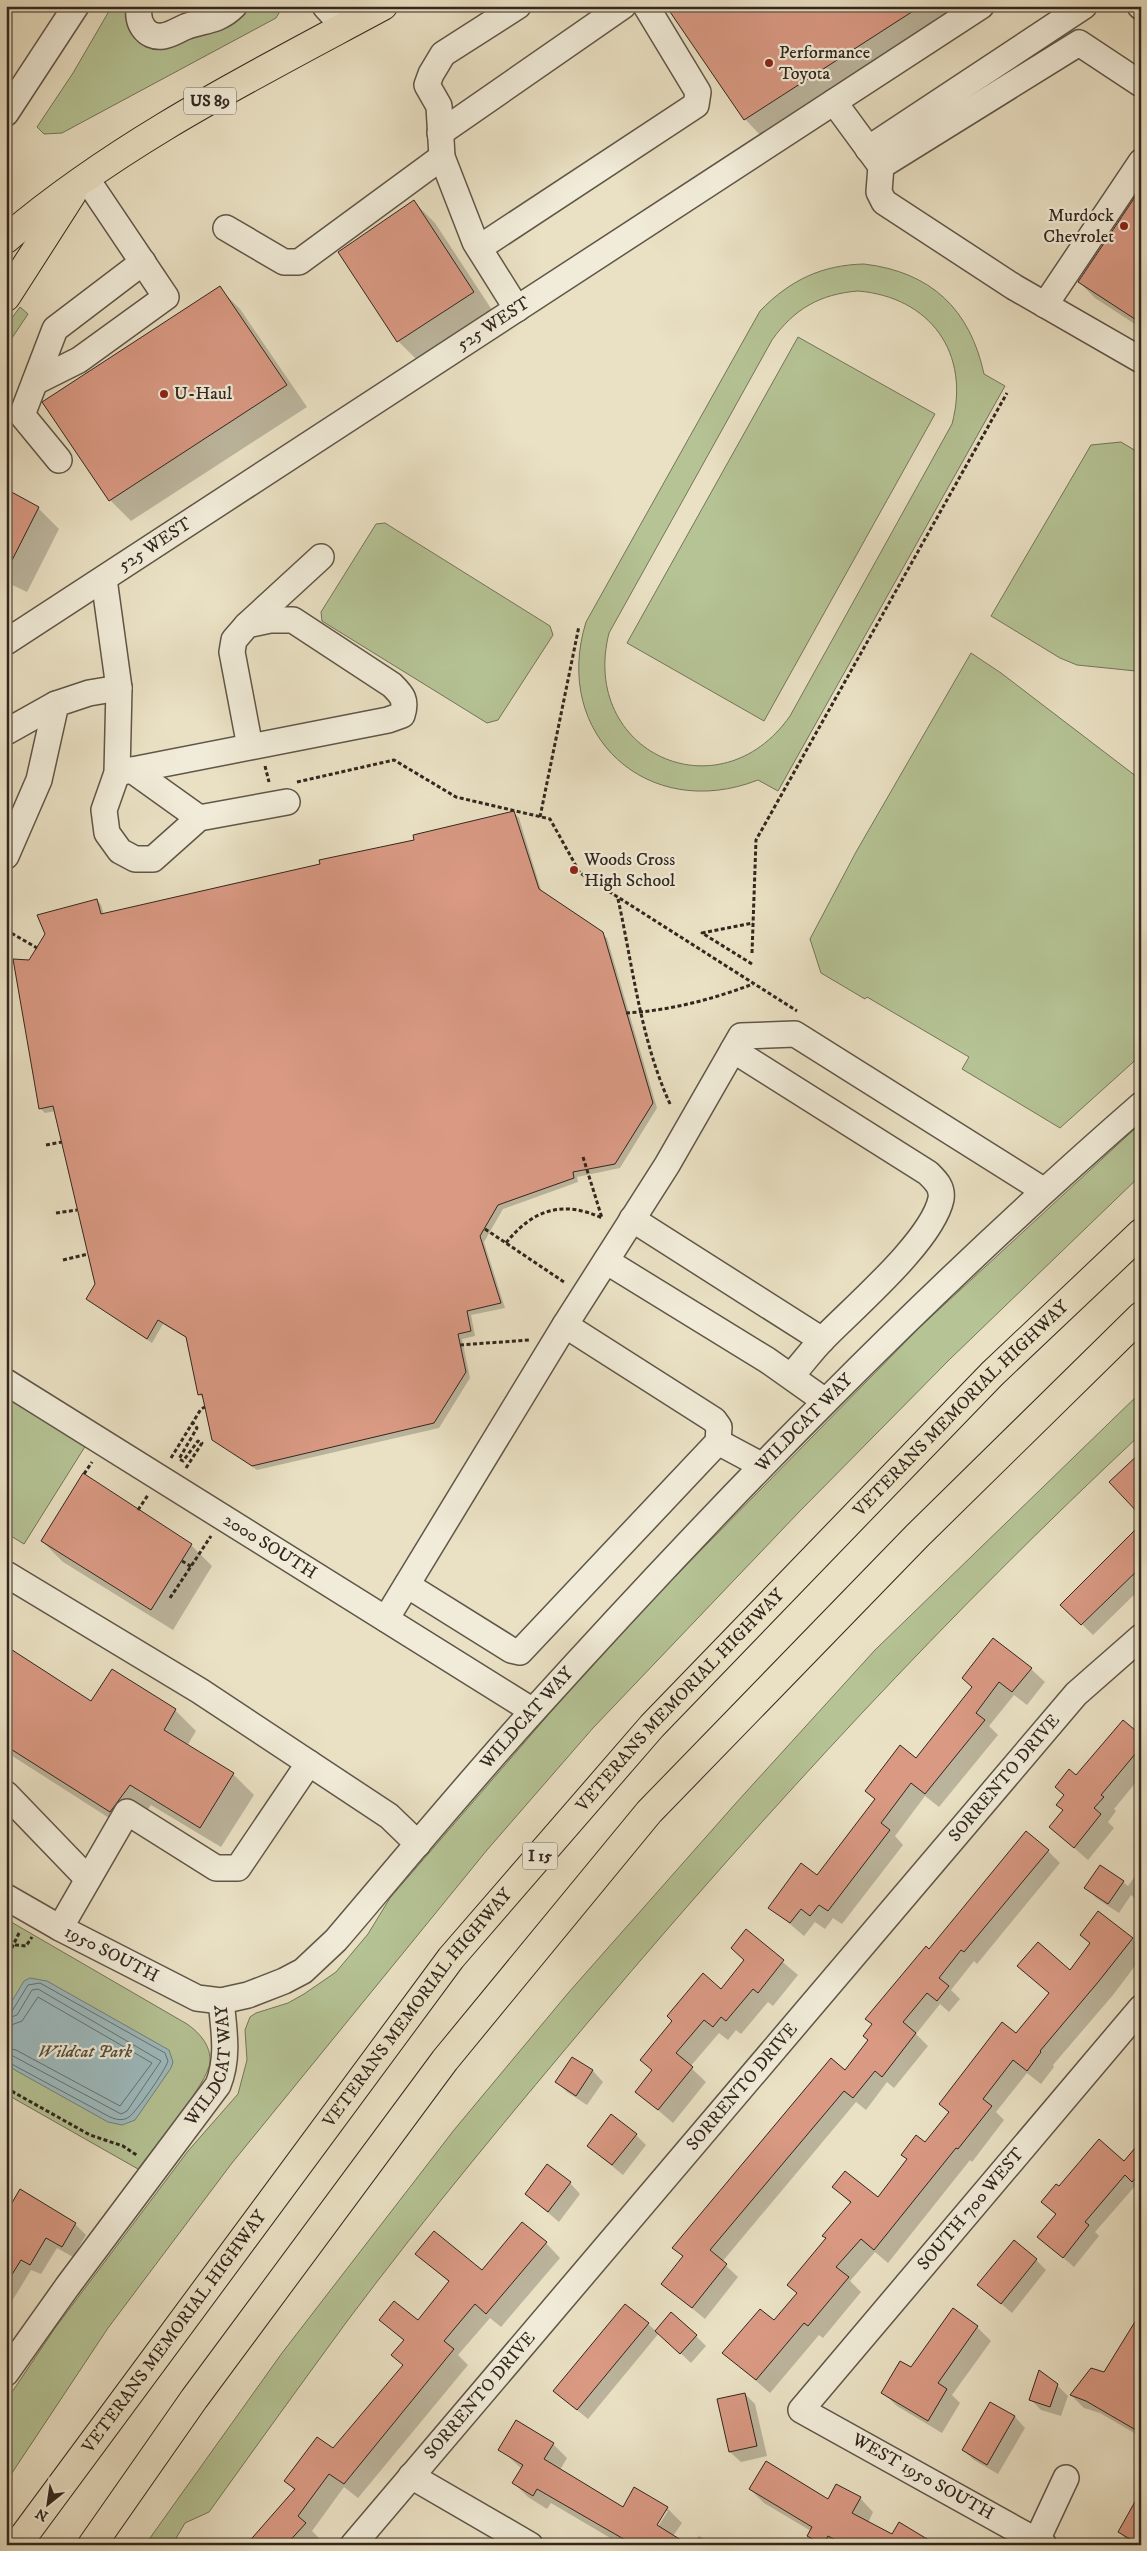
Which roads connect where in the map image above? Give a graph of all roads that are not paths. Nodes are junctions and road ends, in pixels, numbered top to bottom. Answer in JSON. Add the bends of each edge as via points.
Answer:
{"nodes":[{"id":1,"x":140,"y":6,"type":"edge"},
{"id":2,"x":234,"y":6,"type":"edge"},
{"id":3,"x":324,"y":6,"type":"edge"},
{"id":4,"x":382,"y":6,"type":"edge"},
{"id":5,"x":518,"y":6,"type":"edge"},
{"id":6,"x":624,"y":6,"type":"edge"},
{"id":7,"x":646,"y":6,"type":"edge"},
{"id":8,"x":980,"y":6,"type":"edge"},
{"id":9,"x":1084,"y":6,"type":"edge"},
{"id":10,"x":70,"y":8,"type":"edge"},
{"id":11,"x":344,"y":27,"type":"junction"},
{"id":12,"x":1141,"y":84,"type":"edge"},
{"id":13,"x":834,"y":102,"type":"junction"},
{"id":14,"x":6,"y":113,"type":"edge"},
{"id":15,"x":440,"y":133,"type":"junction"},
{"id":16,"x":442,"y":157,"type":"junction"},
{"id":17,"x":875,"y":157,"type":"junction"},
{"id":18,"x":1141,"y":162,"type":"edge"},
{"id":19,"x":83,"y":180,"type":"junction"},
{"id":20,"x":6,"y":214,"type":"edge"},
{"id":21,"x":226,"y":228,"type":"dead end"},
{"id":22,"x":6,"y":239,"type":"edge"},
{"id":23,"x":479,"y":248,"type":"junction"},
{"id":24,"x":143,"y":262,"type":"junction"},
{"id":25,"x":6,"y":297,"type":"edge"},
{"id":26,"x":1045,"y":305,"type":"junction"},
{"id":27,"x":516,"y":309,"type":"junction"},
{"id":28,"x":1141,"y":360,"type":"edge"},
{"id":29,"x":35,"y":382,"type":"junction"},
{"id":30,"x":59,"y":460,"type":"dead end"},
{"id":31,"x":321,"y":557,"type":"dead end"},
{"id":32,"x":104,"y":579,"type":"junction"},
{"id":33,"x":247,"y":625,"type":"junction"},
{"id":34,"x":6,"y":642,"type":"edge"},
{"id":35,"x":119,"y":688,"type":"junction"},
{"id":36,"x":56,"y":704,"type":"junction"},
{"id":37,"x":6,"y":732,"type":"edge"},
{"id":38,"x":257,"y":755,"type":"junction"},
{"id":39,"x":124,"y":772,"type":"junction"},
{"id":40,"x":282,"y":791,"type":"road end"},
{"id":41,"x":199,"y":818,"type":"junction"},
{"id":42,"x":6,"y":856,"type":"edge"},
{"id":43,"x":733,"y":1050,"type":"junction"},
{"id":44,"x":1141,"y":1105,"type":"edge"},
{"id":45,"x":1043,"y":1190,"type":"junction"},
{"id":46,"x":632,"y":1219,"type":"junction"},
{"id":47,"x":1141,"y":1233,"type":"edge"},
{"id":48,"x":606,"y":1260,"type":"junction"},
{"id":49,"x":1141,"y":1316,"type":"edge"},
{"id":50,"x":565,"y":1325,"type":"junction"},
{"id":51,"x":822,"y":1340,"type":"junction"},
{"id":52,"x":791,"y":1376,"type":"junction"},
{"id":53,"x":6,"y":1382,"type":"edge"},
{"id":54,"x":825,"y":1401,"type":"junction"},
{"id":55,"x":718,"y":1442,"type":"junction"},
{"id":56,"x":762,"y":1466,"type":"junction"},
{"id":57,"x":6,"y":1574,"type":"edge"},
{"id":58,"x":407,"y":1585,"type":"junction"},
{"id":59,"x":386,"y":1619,"type":"junction"},
{"id":60,"x":1141,"y":1637,"type":"edge"},
{"id":61,"x":532,"y":1711,"type":"junction"},
{"id":62,"x":309,"y":1763,"type":"junction"},
{"id":63,"x":6,"y":1794,"type":"edge"},
{"id":64,"x":418,"y":1844,"type":"junction"},
{"id":65,"x":88,"y":1879,"type":"junction"},
{"id":66,"x":6,"y":1897,"type":"edge"},
{"id":67,"x":60,"y":1928,"type":"junction"},
{"id":68,"x":221,"y":2001,"type":"junction"},
{"id":69,"x":1141,"y":2008,"type":"edge"},
{"id":70,"x":6,"y":2373,"type":"edge"},
{"id":71,"x":801,"y":2410,"type":"joint"},
{"id":72,"x":411,"y":2476,"type":"junction"},
{"id":73,"x":1066,"y":2478,"type":"dead end"},
{"id":74,"x":1041,"y":2543,"type":"edge"},
{"id":75,"x":17,"y":2545,"type":"edge"},
{"id":76,"x":92,"y":2545,"type":"edge"},
{"id":77,"x":353,"y":2545,"type":"edge"},
{"id":78,"x":530,"y":2545,"type":"edge"}],
"edges":[{"from":1,"to":2,"type":"street","via":[[139,22],[154,36],[207,23]]},
{"from":3,"to":11,"type":"street"},
{"from":4,"to":11,"type":"main road","number":"US 89"},
{"from":5,"to":15,"type":"street","via":[[443,54],[428,85],[439,106]]},
{"from":6,"to":15,"type":"street"},
{"from":7,"to":23,"type":"street","via":[[698,92],[696,105]]},
{"from":8,"to":13,"type":"street","name":"525 WEST"},
{"from":9,"to":17,"type":"street"},
{"from":10,"to":14,"type":"street"},
{"from":11,"to":19,"type":"main road","number":"US 89","via":[[164,128]]},
{"from":12,"to":17,"type":"street","via":[[1079,43]]},
{"from":13,"to":17,"type":"street"},
{"from":13,"to":27,"type":"street","name":"525 WEST"},
{"from":15,"to":16,"type":"street"},
{"from":16,"to":21,"type":"street","via":[[299,262],[284,262]]},
{"from":16,"to":23,"type":"street"},
{"from":17,"to":26,"type":"street","via":[[879,192],[884,202]]},
{"from":18,"to":26,"type":"street"},
{"from":19,"to":20,"type":"main road"},
{"from":19,"to":22,"type":"main road","number":"US 89"},
{"from":19,"to":24,"type":"street"},
{"from":19,"to":25,"type":"main road"},
{"from":23,"to":27,"type":"street"},
{"from":24,"to":29,"type":"street","via":[[55,329]]},
{"from":24,"to":29,"type":"street","via":[[166,297],[79,360]]},
{"from":26,"to":28,"type":"street"},
{"from":27,"to":32,"type":"street","name":"525 WEST"},
{"from":29,"to":30,"type":"street","via":[[22,415]]},
{"from":31,"to":33,"type":"street"},
{"from":32,"to":34,"type":"street","name":"525 WEST"},
{"from":32,"to":35,"type":"street"},
{"from":33,"to":38,"type":"street","via":[[234,640],[232,652]]},
{"from":33,"to":38,"type":"street","via":[[293,620],[392,685],[404,698],[405,706],[402,715],[388,720]]},
{"from":35,"to":36,"type":"street"},
{"from":35,"to":39,"type":"street"},
{"from":36,"to":37,"type":"street"},
{"from":36,"to":42,"type":"street","via":[[38,780]]},
{"from":38,"to":39,"type":"street"},
{"from":39,"to":41,"type":"street"},
{"from":39,"to":41,"type":"street","via":[[104,810],[107,833],[120,851],[135,859],[154,859]]},
{"from":40,"to":41,"type":"street"},
{"from":43,"to":45,"type":"street","via":[[741,1036],[795,1034]]},
{"from":43,"to":46,"type":"street"},
{"from":43,"to":51,"type":"street","via":[[928,1173],[938,1182],[941,1191],[934,1215],[912,1248]]},
{"from":44,"to":45,"type":"street","name":"WILDCAT WAY"},
{"from":45,"to":54,"type":"street","name":"WILDCAT WAY"},
{"from":46,"to":48,"type":"street"},
{"from":46,"to":51,"type":"street"},
{"from":47,"to":75,"type":"main road","name":"VETERANS MEMORIAL HIGHWAY","number":"I 15","via":[[992,1374],[652,1726],[451,1958]]},
{"from":48,"to":50,"type":"street"},
{"from":48,"to":52,"type":"street"},
{"from":49,"to":76,"type":"main road","via":[[917,1536],[649,1812],[445,2060],[194,2399]]},
{"from":50,"to":55,"type":"street","via":[[714,1420],[719,1427]]},
{"from":50,"to":58,"type":"street"},
{"from":51,"to":52,"type":"street"},
{"from":52,"to":54,"type":"street"},
{"from":53,"to":59,"type":"street","name":"2000 SOUTH"},
{"from":54,"to":56,"type":"street","name":"WILDCAT WAY"},
{"from":55,"to":56,"type":"street"},
{"from":55,"to":58,"type":"street","via":[[520,1652],[511,1650]]},
{"from":56,"to":61,"type":"street","name":"WILDCAT WAY"},
{"from":57,"to":62,"type":"street","via":[[200,1691]]},
{"from":58,"to":59,"type":"street"},
{"from":59,"to":61,"type":"street","name":"2000 SOUTH"},
{"from":60,"to":72,"type":"street","name":"SORRENTO DRIVE","via":[[1076,1694]]},
{"from":61,"to":64,"type":"street","name":"WILDCAT WAY"},
{"from":62,"to":64,"type":"street","via":[[389,1816]]},
{"from":62,"to":65,"type":"street","via":[[238,1868],[216,1868],[127,1812]]},
{"from":63,"to":65,"type":"street"},
{"from":64,"to":68,"type":"street","name":"WILDCAT WAY","via":[[336,1940],[303,1971],[266,1989]]},
{"from":65,"to":67,"type":"street"},
{"from":66,"to":67,"type":"street","name":"1950 SOUTH"},
{"from":67,"to":68,"type":"street","name":"1950 SOUTH","via":[[197,1998]]},
{"from":68,"to":70,"type":"street","name":"WILDCAT WAY","via":[[226,2056],[218,2085]]},
{"from":69,"to":71,"type":"street","name":"SOUTH 700 WEST"},
{"from":71,"to":74,"type":"street","name":"WEST 1950 SOUTH"},
{"from":72,"to":77,"type":"street","name":"SORRENTO DRIVE"},
{"from":72,"to":78,"type":"street"},
{"from":73,"to":74,"type":"street"}]}
